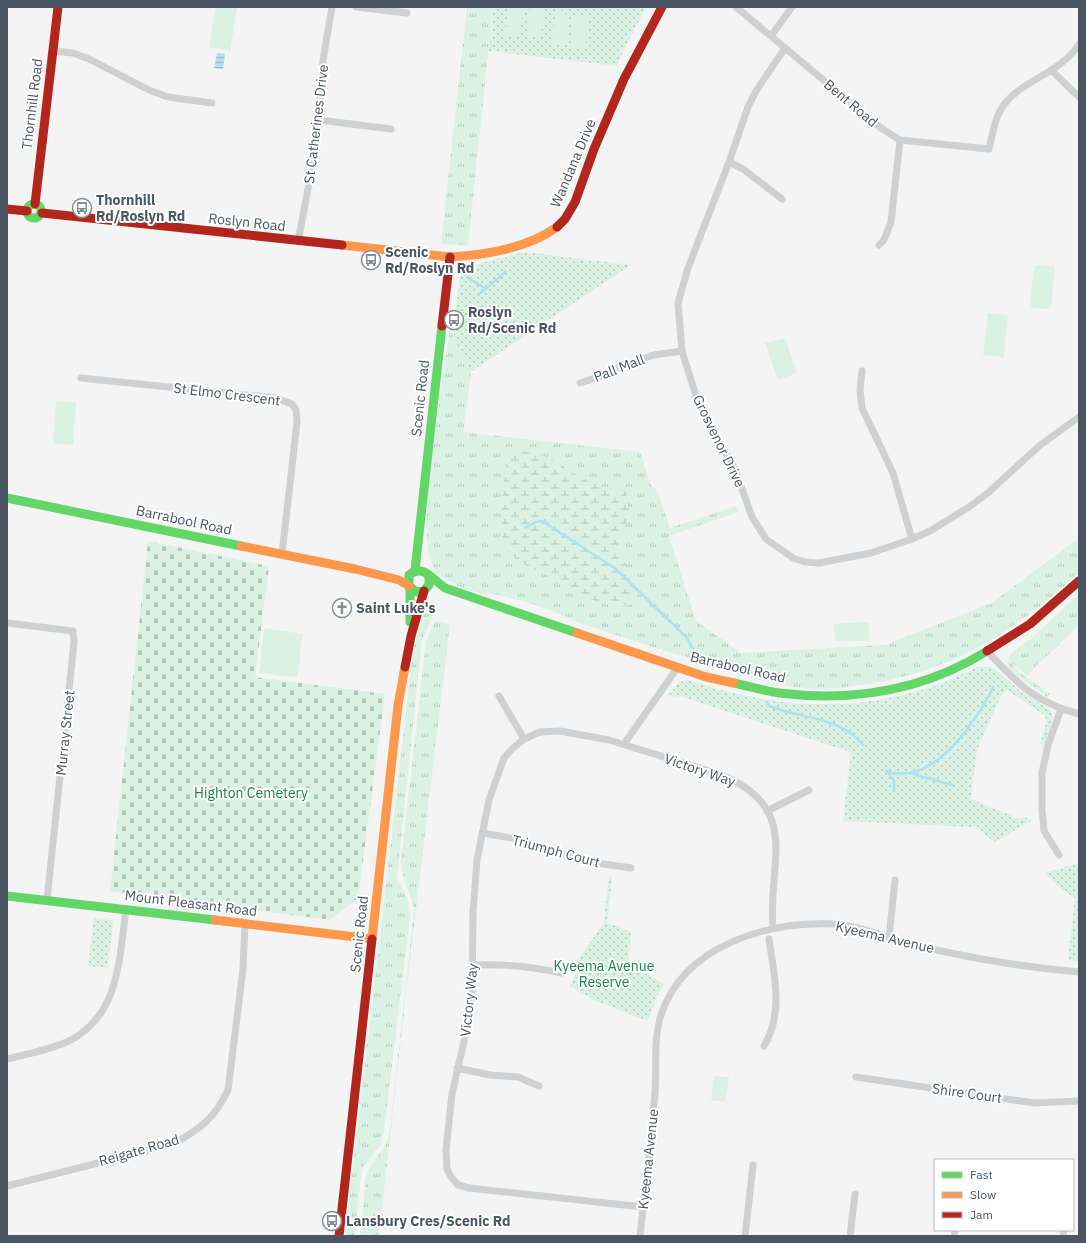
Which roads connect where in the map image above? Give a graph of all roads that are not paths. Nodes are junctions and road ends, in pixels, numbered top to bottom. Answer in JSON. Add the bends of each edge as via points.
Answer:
{"nodes":[{"id":1,"x":58,"y":7,"type":"edge"},
{"id":2,"x":332,"y":7,"type":"edge"},
{"id":3,"x":356,"y":7,"type":"edge"},
{"id":4,"x":662,"y":7,"type":"edge"},
{"id":5,"x":736,"y":7,"type":"edge"},
{"id":6,"x":792,"y":7,"type":"edge"},
{"id":7,"x":407,"y":13,"type":"dead end"},
{"id":8,"x":771,"y":36,"type":"junction"},
{"id":9,"x":1079,"y":44,"type":"edge"},
{"id":10,"x":786,"y":48,"type":"junction"},
{"id":11,"x":53,"y":50,"type":"junction"},
{"id":12,"x":1052,"y":71,"type":"junction"},
{"id":13,"x":1079,"y":97,"type":"edge"},
{"id":14,"x":212,"y":103,"type":"dead end"},
{"id":15,"x":319,"y":120,"type":"junction"},
{"id":16,"x":391,"y":129,"type":"dead end"},
{"id":17,"x":900,"y":140,"type":"junction"},
{"id":18,"x":729,"y":162,"type":"junction"},
{"id":19,"x":782,"y":199,"type":"dead end"},
{"id":20,"x":35,"y":204,"type":"junction"},
{"id":21,"x":7,"y":209,"type":"edge"},
{"id":22,"x":27,"y":211,"type":"junction"},
{"id":23,"x":42,"y":213,"type":"junction"},
{"id":24,"x":298,"y":242,"type":"junction"},
{"id":25,"x":879,"y":244,"type":"dead end"},
{"id":26,"x":450,"y":257,"type":"junction"},
{"id":27,"x":682,"y":351,"type":"junction"},
{"id":28,"x":862,"y":371,"type":"dead end"},
{"id":29,"x":80,"y":378,"type":"dead end"},
{"id":30,"x":580,"y":383,"type":"dead end"},
{"id":31,"x":1079,"y":416,"type":"edge"},
{"id":32,"x":7,"y":498,"type":"edge"},
{"id":33,"x":912,"y":539,"type":"junction"},
{"id":34,"x":418,"y":543,"type":"junction"},
{"id":35,"x":282,"y":554,"type":"junction"},
{"id":36,"x":355,"y":570,"type":"junction"},
{"id":37,"x":414,"y":570,"type":"junction"},
{"id":38,"x":428,"y":574,"type":"junction"},
{"id":39,"x":1079,"y":581,"type":"edge"},
{"id":40,"x":410,"y":587,"type":"junction"},
{"id":41,"x":444,"y":588,"type":"junction"},
{"id":42,"x":425,"y":590,"type":"junction"},
{"id":43,"x":7,"y":624,"type":"edge"},
{"id":44,"x":411,"y":636,"type":"junction"},
{"id":45,"x":987,"y":651,"type":"junction"},
{"id":46,"x":678,"y":667,"type":"junction"},
{"id":47,"x":499,"y":696,"type":"dead end"},
{"id":48,"x":1061,"y":709,"type":"junction"},
{"id":49,"x":1079,"y":714,"type":"edge"},
{"id":50,"x":524,"y":739,"type":"junction"},
{"id":51,"x":624,"y":744,"type":"junction"},
{"id":52,"x":809,"y":790,"type":"dead end"},
{"id":53,"x":767,"y":811,"type":"junction"},
{"id":54,"x":482,"y":833,"type":"junction"},
{"id":55,"x":1059,"y":855,"type":"dead end"},
{"id":56,"x":630,"y":868,"type":"dead end"},
{"id":57,"x":895,"y":880,"type":"dead end"},
{"id":58,"x":7,"y":896,"type":"edge"},
{"id":59,"x":47,"y":900,"type":"junction"},
{"id":60,"x":126,"y":909,"type":"junction"},
{"id":61,"x":245,"y":924,"type":"junction"},
{"id":62,"x":773,"y":928,"type":"junction"},
{"id":63,"x":372,"y":938,"type":"junction"},
{"id":64,"x":889,"y":938,"type":"junction"},
{"id":65,"x":769,"y":939,"type":"dead end"},
{"id":66,"x":473,"y":965,"type":"junction"},
{"id":67,"x":1079,"y":972,"type":"edge"},
{"id":68,"x":561,"y":973,"type":"dead end"},
{"id":69,"x":764,"y":1046,"type":"dead end"},
{"id":70,"x":7,"y":1058,"type":"edge"},
{"id":71,"x":458,"y":1068,"type":"junction"},
{"id":72,"x":856,"y":1077,"type":"dead end"},
{"id":73,"x":539,"y":1086,"type":"dead end"},
{"id":74,"x":1079,"y":1101,"type":"edge"},
{"id":75,"x":753,"y":1165,"type":"dead end"},
{"id":76,"x":7,"y":1186,"type":"edge"},
{"id":77,"x":855,"y":1194,"type":"dead end"},
{"id":78,"x":643,"y":1206,"type":"junction"},
{"id":79,"x":339,"y":1236,"type":"edge"},
{"id":80,"x":640,"y":1236,"type":"edge"},
{"id":81,"x":745,"y":1236,"type":"edge"},
{"id":82,"x":850,"y":1236,"type":"edge"}],
"edges":[{"from":1,"to":11,"type":"main road","name":"Thornhill Road"},
{"from":2,"to":15,"type":"street","name":"St Catherines Drive"},
{"from":3,"to":7,"type":"street"},
{"from":4,"to":26,"type":"main road","name":"Wandana Drive","via":[[622,83],[568,216],[551,232],[535,240],[467,256]]},
{"from":5,"to":8,"type":"street","name":"Bent Road"},
{"from":6,"to":8,"type":"street"},
{"from":8,"to":10,"type":"street","name":"Bent Road"},
{"from":9,"to":12,"type":"street"},
{"from":10,"to":17,"type":"street","name":"Bent Road","via":[[872,121]]},
{"from":10,"to":18,"type":"street","name":"Grosvenor Drive","via":[[748,107]]},
{"from":11,"to":14,"type":"street","via":[[90,58],[158,94]]},
{"from":11,"to":20,"type":"main road","name":"Thornhill Road"},
{"from":12,"to":13,"type":"street"},
{"from":12,"to":17,"type":"street","name":"Bent Road","via":[[1022,89],[1005,104],[996,120],[989,149]]},
{"from":15,"to":16,"type":"street"},
{"from":15,"to":24,"type":"street","name":"St Catherines Drive"},
{"from":17,"to":25,"type":"street","via":[[891,222],[884,240]]},
{"from":18,"to":19,"type":"street","via":[[759,180]]},
{"from":18,"to":27,"type":"street","name":"Grosvenor Drive","via":[[700,233],[678,303]]},
{"from":20,"to":22,"type":"main road","via":[[29,206]]},
{"from":20,"to":23,"type":"main road"},
{"from":21,"to":22,"type":"main road"},
{"from":22,"to":23,"type":"main road","via":[[28,216],[32,218],[39,217]]},
{"from":23,"to":24,"type":"main road","name":"Roslyn Road"},
{"from":24,"to":26,"type":"main road","name":"Roslyn Road"},
{"from":26,"to":34,"type":"main road","name":"Scenic Road"},
{"from":27,"to":30,"type":"street","name":"Pall Mall","via":[[629,362]]},
{"from":27,"to":33,"type":"street","name":"Grosvenor Drive","via":[[702,409],[735,469],[752,517],[766,538],[793,558],[805,562],[870,553]]},
{"from":28,"to":33,"type":"street","via":[[862,408],[893,473]]},
{"from":29,"to":35,"type":"street","name":"St Elmo Crescent","via":[[276,398],[292,404],[296,410],[297,422]]},
{"from":31,"to":33,"type":"street","name":"Grosvenor Drive","via":[[1039,446],[969,507]]},
{"from":32,"to":35,"type":"main road","name":"Barrabool Road"},
{"from":34,"to":37,"type":"main road","name":"Scenic Road"},
{"from":34,"to":38,"type":"main road","name":"Scenic Road"},
{"from":35,"to":36,"type":"main road","name":"Barrabool Road"},
{"from":36,"to":37,"type":"main road","name":"Barrabool Road","via":[[400,573]]},
{"from":36,"to":40,"type":"main road","name":"Barrabool Road","via":[[399,580]]},
{"from":37,"to":38,"type":"main road","via":[[422,570]]},
{"from":37,"to":40,"type":"main road","via":[[407,581]]},
{"from":38,"to":41,"type":"main road","name":"Barrabool Road"},
{"from":38,"to":42,"type":"main road","via":[[430,581]]},
{"from":39,"to":45,"type":"main road","name":"Barrabool Road","via":[[1030,624]]},
{"from":40,"to":42,"type":"main road","via":[[417,592]]},
{"from":40,"to":44,"type":"main road","name":"Scenic Road"},
{"from":41,"to":42,"type":"main road","name":"Barrabool Road"},
{"from":41,"to":46,"type":"main road","name":"Barrabool Road"},
{"from":42,"to":44,"type":"main road","name":"Scenic Road"},
{"from":43,"to":59,"type":"street","name":"Murray Street","via":[[73,631],[74,642]]},
{"from":44,"to":63,"type":"main road","name":"Scenic Road","via":[[398,705]]},
{"from":45,"to":46,"type":"main road","name":"Barrabool Road","via":[[965,665],[904,688],[848,696],[778,693],[706,677]]},
{"from":45,"to":48,"type":"street","via":[[1013,679],[1036,698]]},
{"from":46,"to":51,"type":"street"},
{"from":47,"to":50,"type":"street"},
{"from":48,"to":49,"type":"street"},
{"from":48,"to":55,"type":"street","via":[[1048,745],[1042,773],[1044,831]]},
{"from":50,"to":51,"type":"street","name":"Victory Way","via":[[540,732],[560,731]]},
{"from":50,"to":54,"type":"street","name":"Victory Way","via":[[504,758],[499,769]]},
{"from":51,"to":53,"type":"street","name":"Victory Way","via":[[739,783],[754,795]]},
{"from":52,"to":53,"type":"street"},
{"from":53,"to":62,"type":"street","name":"Victory Way","via":[[777,844]]},
{"from":54,"to":56,"type":"street","name":"Triumph Court","via":[[517,838],[590,862]]},
{"from":54,"to":66,"type":"street","name":"Victory Way","via":[[474,890]]},
{"from":57,"to":64,"type":"street"},
{"from":58,"to":59,"type":"main road","name":"Mount Pleasant Road"},
{"from":59,"to":60,"type":"main road","name":"Mount Pleasant Road"},
{"from":60,"to":61,"type":"main road","name":"Mount Pleasant Road"},
{"from":60,"to":70,"type":"street","via":[[113,989],[100,1016],[88,1028],[68,1041]]},
{"from":61,"to":63,"type":"main road","name":"Mount Pleasant Road"},
{"from":61,"to":76,"type":"street","name":"Reigate Road","via":[[243,969],[228,1090],[221,1106],[208,1121],[195,1132],[173,1144]]},
{"from":62,"to":64,"type":"street","name":"Kyeema Avenue","via":[[836,924]]},
{"from":62,"to":78,"type":"street","name":"Kyeema Avenue","via":[[737,940],[706,956],[684,975],[665,1005],[656,1041],[656,1091]]},
{"from":63,"to":79,"type":"main road","name":"Scenic Road"},
{"from":64,"to":67,"type":"street","name":"Kyeema Avenue","via":[[1014,964]]},
{"from":65,"to":69,"type":"street","via":[[776,996],[773,1027]]},
{"from":66,"to":68,"type":"street","via":[[504,964]]},
{"from":66,"to":71,"type":"street","name":"Victory Way","via":[[469,1019]]},
{"from":71,"to":73,"type":"street","via":[[490,1075],[518,1077]]},
{"from":71,"to":78,"type":"street","name":"Victory Way","via":[[452,1094],[446,1160],[451,1177],[458,1184],[469,1188]]},
{"from":72,"to":74,"type":"street","name":"Shire Court","via":[[1034,1103]]},
{"from":75,"to":81,"type":"street"},
{"from":77,"to":82,"type":"street"},
{"from":78,"to":80,"type":"street","name":"Kyeema Avenue"}]}
